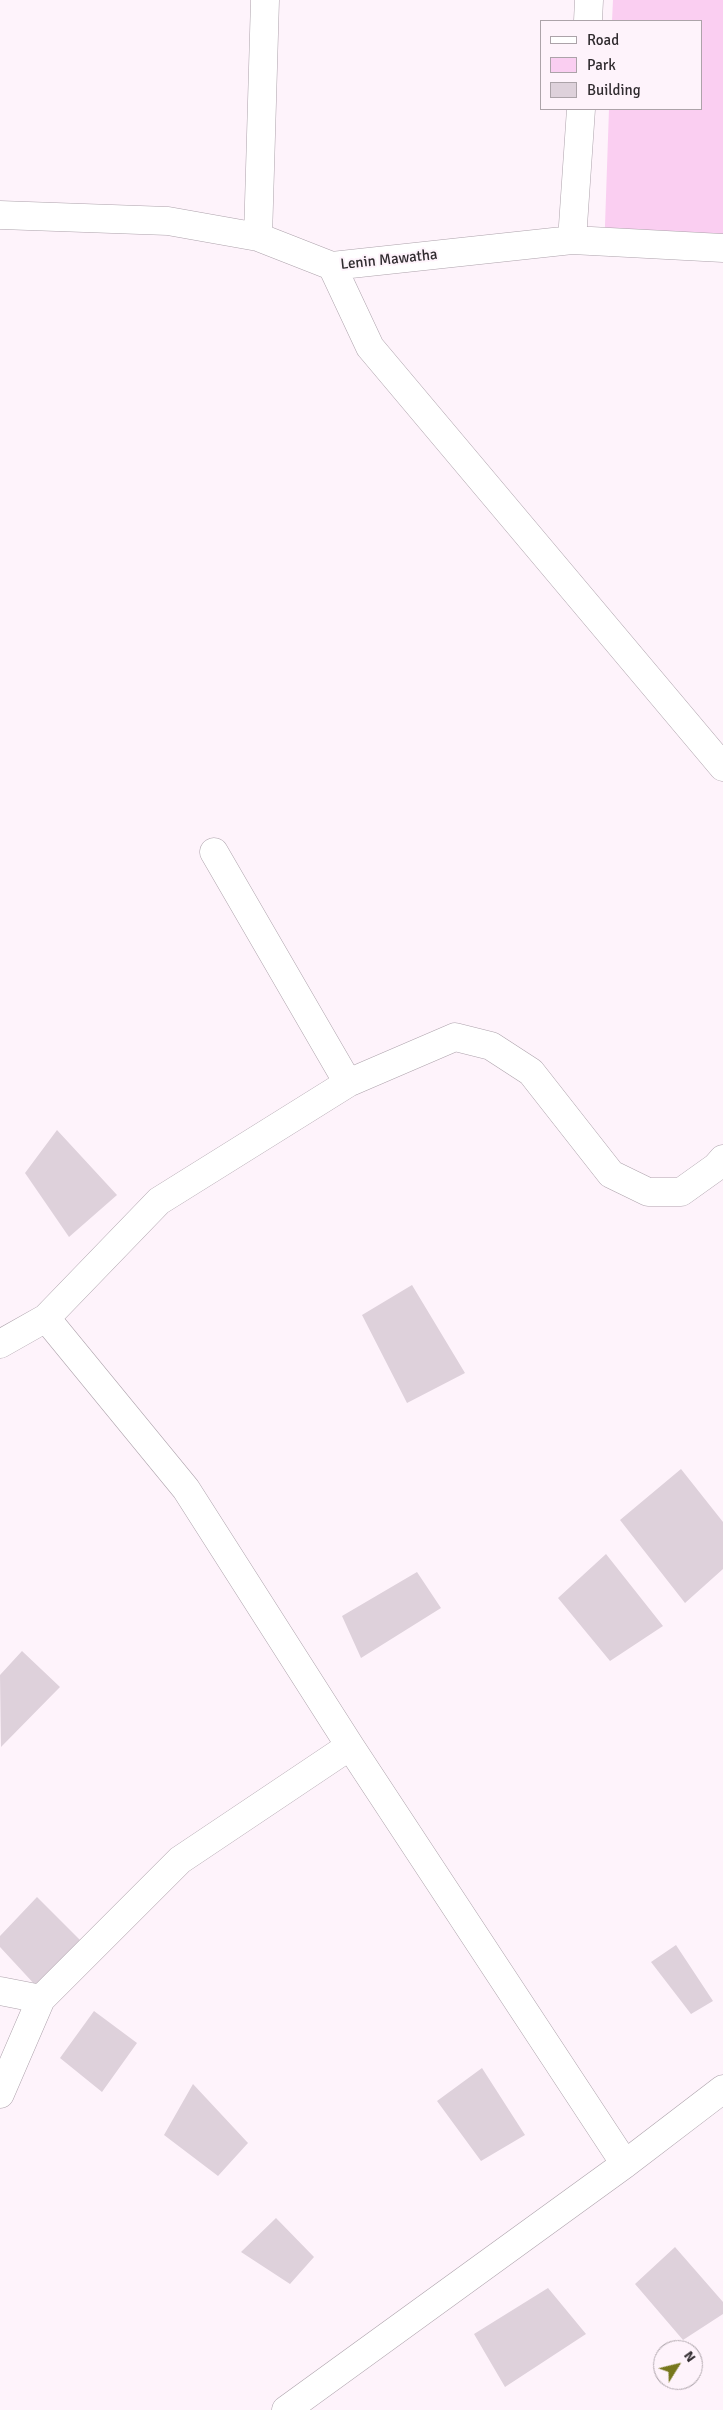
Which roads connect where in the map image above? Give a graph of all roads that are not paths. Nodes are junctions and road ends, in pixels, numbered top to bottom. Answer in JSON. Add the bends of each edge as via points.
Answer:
{"nodes":[{"id":1,"x":265,"y":0,"type":"edge"},
{"id":2,"x":589,"y":0,"type":"edge"},
{"id":3,"x":588,"y":20,"type":"edge"},
{"id":4,"x":582,"y":110,"type":"edge"},
{"id":5,"x":0,"y":215,"type":"edge"},
{"id":6,"x":258,"y":237,"type":"junction"},
{"id":7,"x":572,"y":240,"type":"junction"},
{"id":8,"x":723,"y":248,"type":"edge"},
{"id":9,"x":332,"y":266,"type":"junction"},
{"id":10,"x":723,"y":767,"type":"edge"},
{"id":11,"x":214,"y":852,"type":"dead end"},
{"id":12,"x":348,"y":1083,"type":"junction"},
{"id":13,"x":723,"y":1159,"type":"edge"},
{"id":14,"x":46,"y":1318,"type":"junction"},
{"id":15,"x":0,"y":1344,"type":"edge"},
{"id":16,"x":350,"y":1746,"type":"junction"},
{"id":17,"x":0,"y":1990,"type":"edge"},
{"id":18,"x":40,"y":1999,"type":"junction"},
{"id":19,"x":723,"y":2089,"type":"edge"},
{"id":20,"x":0,"y":2094,"type":"edge"},
{"id":21,"x":625,"y":2164,"type":"junction"},
{"id":22,"x":286,"y":2410,"type":"edge"}],
"edges":[{"from":1,"to":6,"type":"street"},
{"from":2,"to":3,"type":"street"},
{"from":4,"to":7,"type":"street"},
{"from":5,"to":6,"type":"street","name":"Lenin Mawatha","via":[[168,221]]},
{"from":6,"to":9,"type":"street","name":"Lenin Mawatha"},
{"from":7,"to":8,"type":"street","name":"Lenin Mawatha"},
{"from":7,"to":9,"type":"street","name":"Lenin Mawatha"},
{"from":9,"to":10,"type":"street","via":[[370,347]]},
{"from":11,"to":12,"type":"street"},
{"from":12,"to":13,"type":"street","via":[[455,1037],[492,1046],[531,1072],[611,1174],[648,1192],[681,1192]]},
{"from":12,"to":14,"type":"street","via":[[159,1202]]},
{"from":14,"to":15,"type":"street"},
{"from":14,"to":16,"type":"street","via":[[186,1489]]},
{"from":16,"to":18,"type":"street","via":[[180,1860]]},
{"from":16,"to":21,"type":"street"},
{"from":17,"to":18,"type":"street"},
{"from":18,"to":20,"type":"street"},
{"from":19,"to":21,"type":"street"},
{"from":21,"to":22,"type":"street"}]}
